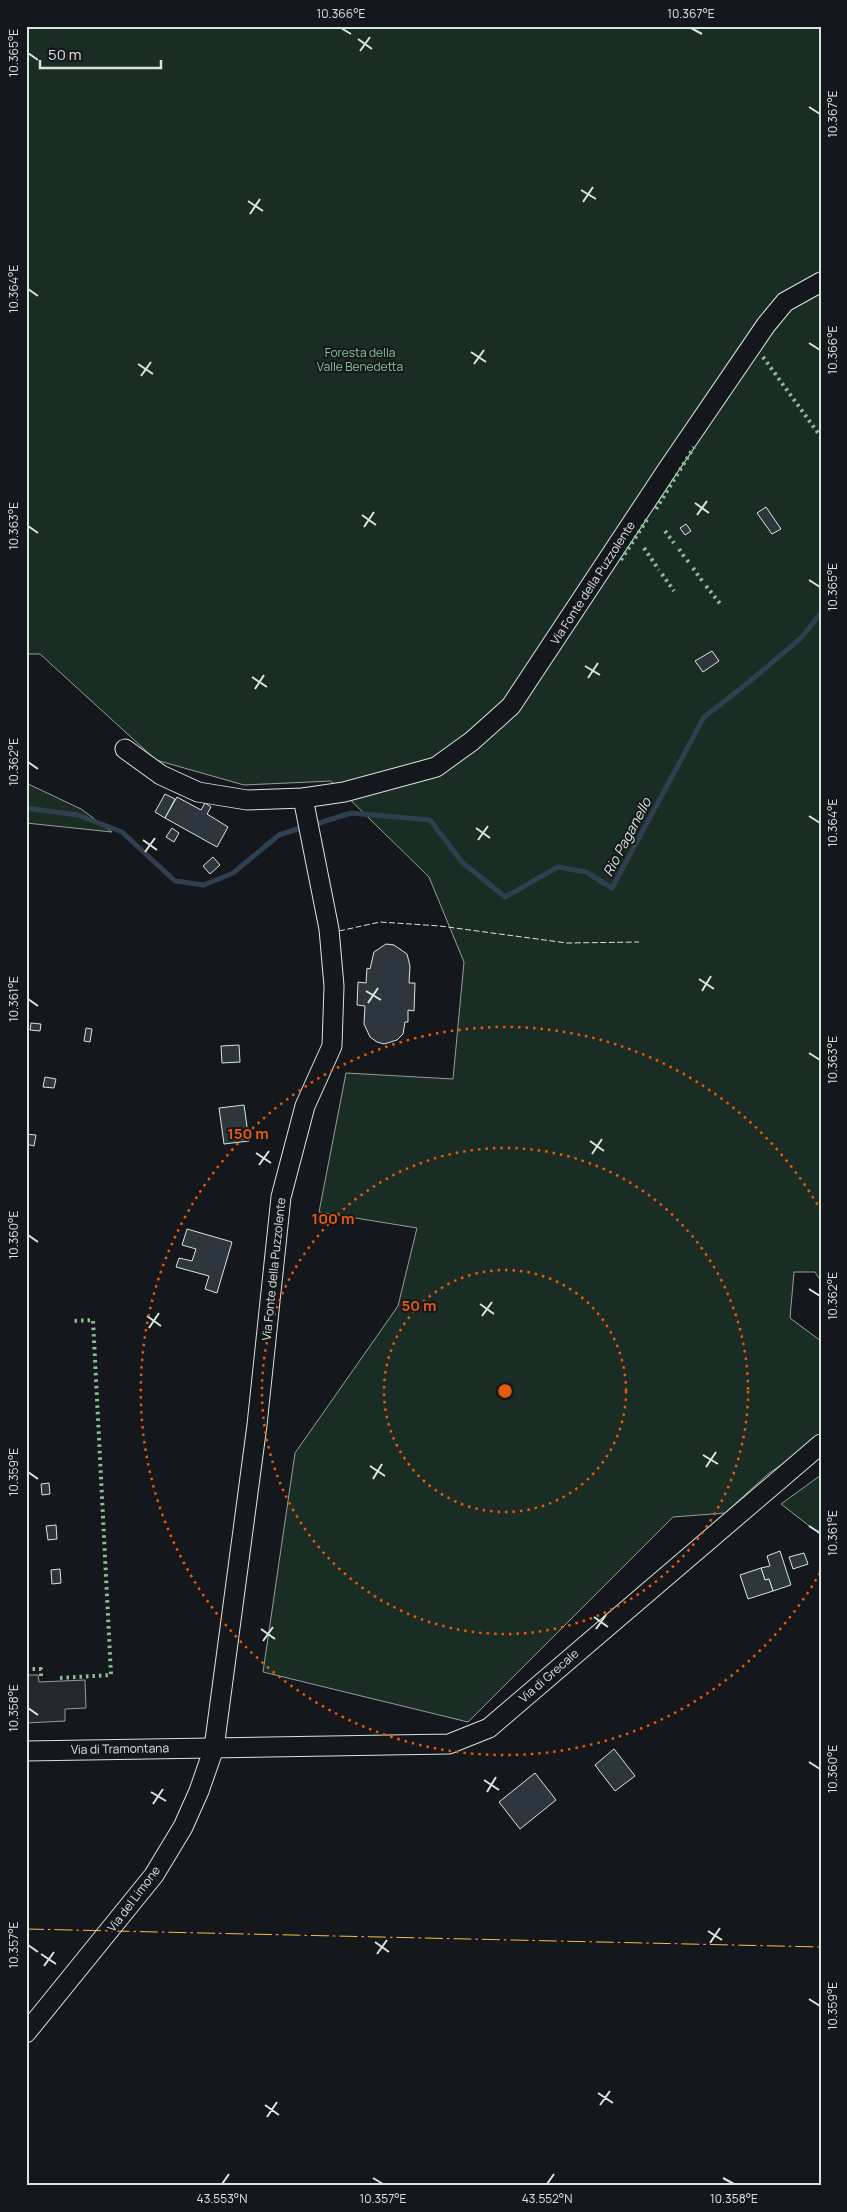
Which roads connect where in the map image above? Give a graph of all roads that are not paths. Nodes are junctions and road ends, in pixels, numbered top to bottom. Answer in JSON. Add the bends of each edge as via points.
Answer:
{"nodes":[{"id":1,"x":821,"y":282,"type":"edge"},
{"id":2,"x":125,"y":749,"type":"dead end"},
{"id":3,"x":303,"y":798,"type":"junction"},
{"id":4,"x":821,"y":1444,"type":"edge"},
{"id":5,"x":214,"y":1748,"type":"junction"},
{"id":6,"x":26,"y":1751,"type":"edge"},
{"id":7,"x":26,"y":2033,"type":"edge"}],
"edges":[{"from":1,"to":3,"type":"street","name":"Via Fonte della Puzzolente","via":[[785,302],[766,325],[511,706],[436,767],[374,785]]},
{"from":2,"to":3,"type":"street","name":"Via Fonte della Puzzolente","via":[[161,775],[198,792],[247,800]]},
{"from":3,"to":5,"type":"street","name":"Via Fonte della Puzzolente","via":[[329,930],[334,986],[332,1046],[303,1114],[281,1198],[257,1425]]},
{"from":4,"to":5,"type":"street","name":"Via di Grecale","via":[[489,1728],[449,1744]]},
{"from":5,"to":6,"type":"street","name":"Via di Tramontana"},
{"from":5,"to":7,"type":"street","name":"Via del Limone","via":[[200,1791],[154,1874]]}]}
